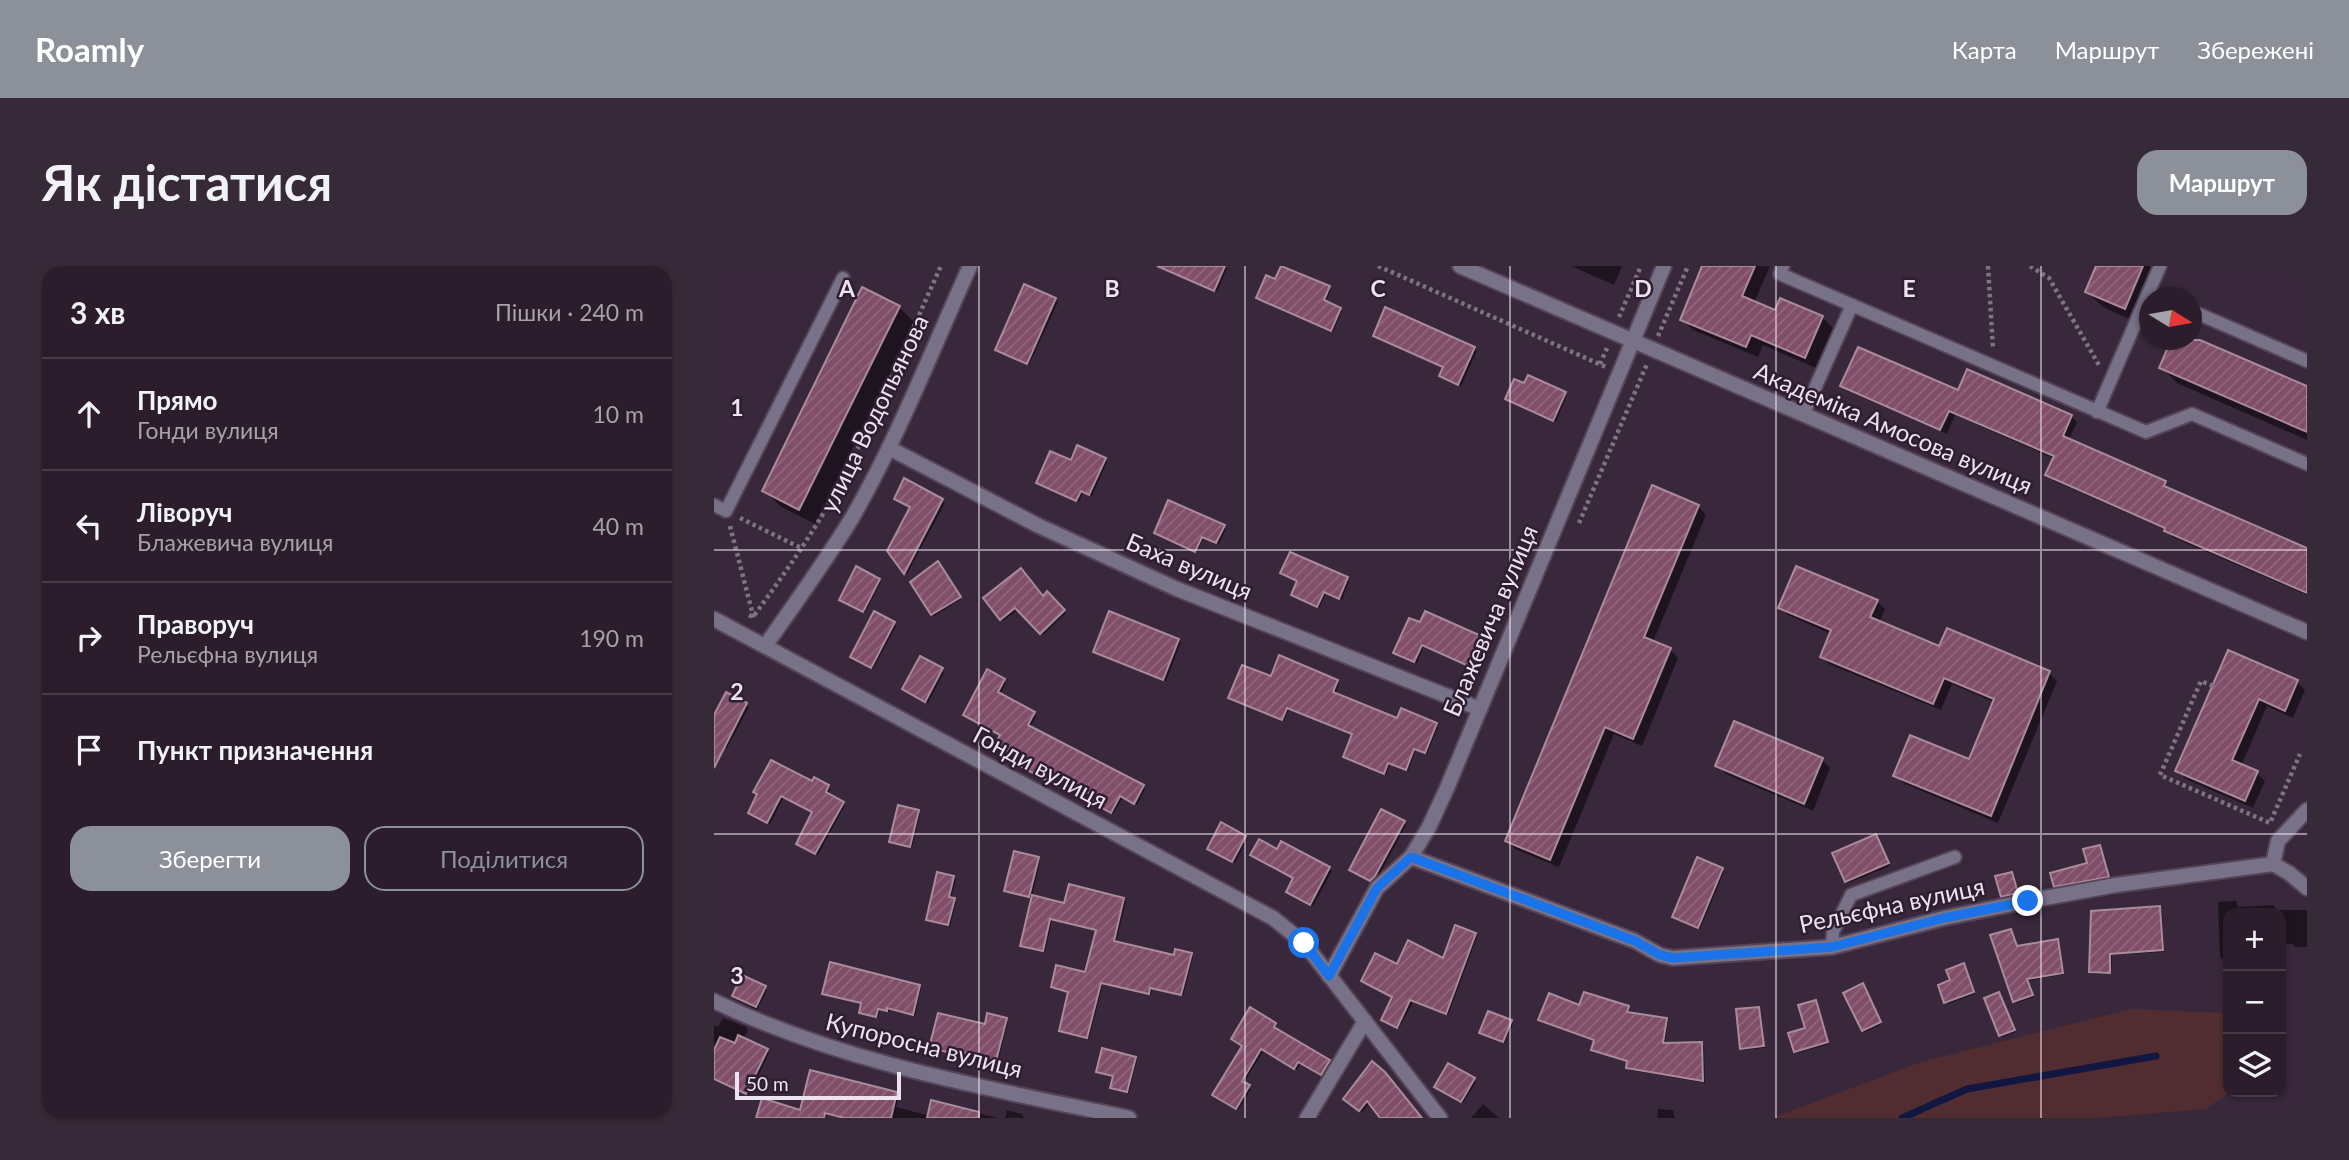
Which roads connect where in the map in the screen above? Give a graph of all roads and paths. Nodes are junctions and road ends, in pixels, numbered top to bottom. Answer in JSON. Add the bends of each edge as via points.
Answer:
{"nodes":[{"id":1,"x":938,"y":266,"type":"edge"},
{"id":2,"x":970,"y":266,"type":"edge"},
{"id":3,"x":1378,"y":266,"type":"edge"},
{"id":4,"x":1461,"y":266,"type":"edge"},
{"id":5,"x":1664,"y":266,"type":"edge"},
{"id":6,"x":1783,"y":266,"type":"edge"},
{"id":7,"x":1988,"y":266,"type":"edge"},
{"id":8,"x":2030,"y":266,"type":"edge"},
{"id":9,"x":2160,"y":266,"type":"edge"},
{"id":10,"x":843,"y":278,"type":"dead end"},
{"id":11,"x":2156,"y":287,"type":"edge"},
{"id":12,"x":1852,"y":305,"type":"junction"},
{"id":13,"x":2202,"y":315,"type":"edge"},
{"id":14,"x":2139,"y":325,"type":"edge"},
{"id":15,"x":1632,"y":342,"type":"junction"},
{"id":16,"x":2307,"y":361,"type":"edge"},
{"id":17,"x":1994,"y":367,"type":"junction"},
{"id":18,"x":1620,"y":373,"type":"junction"},
{"id":19,"x":1640,"y":381,"type":"dead end"},
{"id":20,"x":2110,"y":383,"type":"junction"},
{"id":21,"x":2097,"y":412,"type":"junction"},
{"id":22,"x":1803,"y":415,"type":"junction"},
{"id":23,"x":889,"y":448,"type":"junction"},
{"id":24,"x":2307,"y":464,"type":"edge"},
{"id":25,"x":714,"y":505,"type":"edge"},
{"id":26,"x":726,"y":511,"type":"junction"},
{"id":27,"x":801,"y":548,"type":"junction"},
{"id":28,"x":753,"y":617,"type":"junction"},
{"id":29,"x":714,"y":619,"type":"edge"},
{"id":30,"x":2307,"y":632,"type":"edge"},
{"id":31,"x":765,"y":646,"type":"junction"},
{"id":32,"x":2213,"y":686,"type":"dead end"},
{"id":33,"x":1480,"y":709,"type":"junction"},
{"id":34,"x":2300,"y":754,"type":"dead end"},
{"id":35,"x":2307,"y":810,"type":"edge"},
{"id":36,"x":1411,"y":857,"type":"junction"},
{"id":37,"x":1955,"y":857,"type":"dead end"},
{"id":38,"x":2273,"y":864,"type":"junction"},
{"id":39,"x":2307,"y":888,"type":"edge"},
{"id":40,"x":1832,"y":947,"type":"junction"},
{"id":41,"x":1329,"y":976,"type":"junction"},
{"id":42,"x":714,"y":1001,"type":"edge"},
{"id":43,"x":1365,"y":1021,"type":"junction"},
{"id":44,"x":1129,"y":1118,"type":"edge"},
{"id":45,"x":1307,"y":1118,"type":"edge"},
{"id":46,"x":1440,"y":1118,"type":"edge"}],
"edges":[{"from":1,"to":27,"type":"path","via":[[865,436]]},
{"from":2,"to":23,"type":"street","name":"улица Водопьянова"},
{"from":3,"to":18,"type":"path"},
{"from":4,"to":15,"type":"street","name":"Академіка Амосова вулиця"},
{"from":5,"to":15,"type":"street","name":"Блажевича вулиця"},
{"from":6,"to":12,"type":"lane","via":[[1780,274]]},
{"from":7,"to":17,"type":"path"},
{"from":8,"to":20,"type":"path","via":[[2049,278]]},
{"from":9,"to":11,"type":"lane"},
{"from":10,"to":26,"type":"lane"},
{"from":12,"to":17,"type":"lane"},
{"from":12,"to":22,"type":"lane"},
{"from":13,"to":16,"type":"lane"},
{"from":14,"to":20,"type":"lane"},
{"from":15,"to":18,"type":"street","name":"Блажевича вулиця"},
{"from":15,"to":22,"type":"street","name":"Академіка Амосова вулиця"},
{"from":17,"to":21,"type":"lane"},
{"from":18,"to":19,"type":"path"},
{"from":18,"to":33,"type":"street","name":"Блажевича вулиця"},
{"from":20,"to":21,"type":"lane"},
{"from":21,"to":24,"type":"lane","via":[[2146,432],[2192,414]]},
{"from":22,"to":30,"type":"street","name":"Академіка Амосова вулиця"},
{"from":23,"to":31,"type":"street","name":"улица Водопьянова","via":[[818,572]]},
{"from":23,"to":33,"type":"street","name":"Баха вулиця","via":[[1037,525],[1177,589]]},
{"from":25,"to":26,"type":"lane"},
{"from":26,"to":27,"type":"path"},
{"from":26,"to":28,"type":"path"},
{"from":27,"to":28,"type":"path"},
{"from":28,"to":31,"type":"path"},
{"from":29,"to":31,"type":"street","name":"Гонди вулиця"},
{"from":31,"to":41,"type":"street","name":"Гонди вулиця","via":[[1273,918],[1304,943]]},
{"from":32,"to":34,"type":"path","via":[[2201,681],[2160,775],[2270,824]]},
{"from":33,"to":36,"type":"street","name":"Блажевича вулиця"},
{"from":35,"to":38,"type":"street","via":[[2278,841]]},
{"from":36,"to":40,"type":"street","name":"Рельєфна вулиця","via":[[1673,958]]},
{"from":36,"to":41,"type":"street","name":"Блажевича вулиця","via":[[1377,888]]},
{"from":37,"to":40,"type":"lane","via":[[1851,895],[1833,932]]},
{"from":38,"to":39,"type":"street"},
{"from":38,"to":40,"type":"street","name":"Рельєфна вулиця","via":[[2028,901]]},
{"from":41,"to":43,"type":"street"},
{"from":42,"to":44,"type":"street","name":"Купоросна вулиця","via":[[846,1053]]},
{"from":43,"to":45,"type":"street"},
{"from":43,"to":46,"type":"street"}]}
